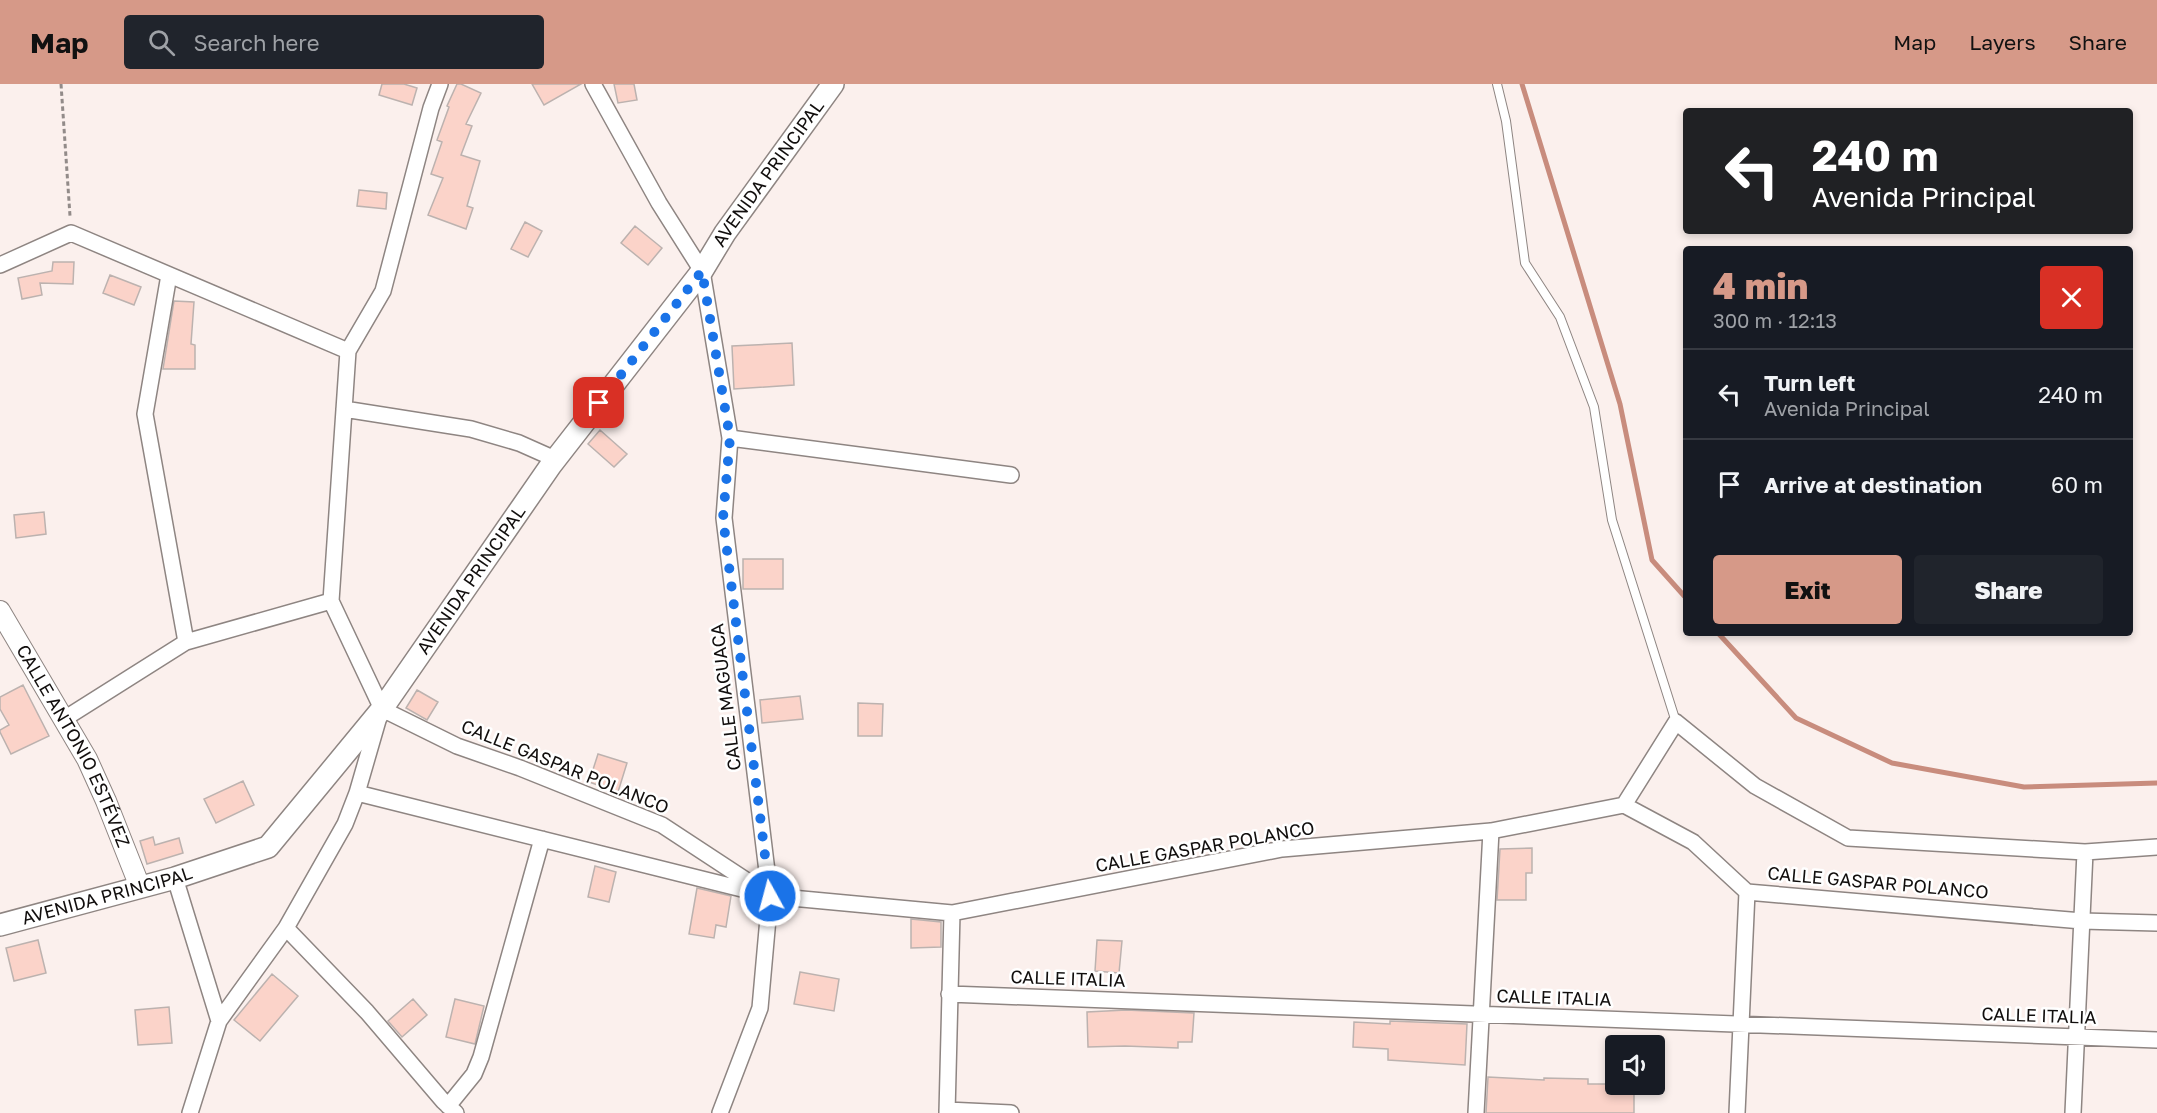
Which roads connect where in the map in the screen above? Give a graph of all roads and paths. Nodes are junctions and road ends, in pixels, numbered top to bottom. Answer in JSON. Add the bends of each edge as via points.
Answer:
{"nodes":[{"id":1,"x":61,"y":84,"type":"edge"},
{"id":2,"x":440,"y":84,"type":"edge"},
{"id":3,"x":593,"y":84,"type":"edge"},
{"id":4,"x":833,"y":84,"type":"edge"},
{"id":5,"x":1497,"y":84,"type":"edge"},
{"id":6,"x":71,"y":233,"type":"junction"},
{"id":7,"x":0,"y":265,"type":"edge"},
{"id":8,"x":702,"y":271,"type":"junction"},
{"id":9,"x":169,"y":275,"type":"junction"},
{"id":10,"x":348,"y":351,"type":"junction"},
{"id":11,"x":344,"y":409,"type":"junction"},
{"id":12,"x":730,"y":438,"type":"junction"},
{"id":13,"x":555,"y":459,"type":"junction"},
{"id":14,"x":1011,"y":475,"type":"dead end"},
{"id":15,"x":331,"y":601,"type":"junction"},
{"id":16,"x":0,"y":611,"type":"edge"},
{"id":17,"x":186,"y":642,"type":"junction"},
{"id":18,"x":382,"y":709,"type":"junction"},
{"id":19,"x":64,"y":719,"type":"junction"},
{"id":20,"x":1676,"y":722,"type":"junction"},
{"id":21,"x":357,"y":793,"type":"junction"},
{"id":22,"x":1624,"y":805,"type":"junction"},
{"id":23,"x":1491,"y":831,"type":"junction"},
{"id":24,"x":542,"y":839,"type":"junction"},
{"id":25,"x":2157,"y":847,"type":"edge"},
{"id":26,"x":2085,"y":852,"type":"junction"},
{"id":27,"x":175,"y":878,"type":"junction"},
{"id":28,"x":140,"y":887,"type":"junction"},
{"id":29,"x":1747,"y":892,"type":"junction"},
{"id":30,"x":770,"y":896,"type":"junction"},
{"id":31,"x":952,"y":914,"type":"junction"},
{"id":32,"x":2082,"y":921,"type":"junction"},
{"id":33,"x":2157,"y":923,"type":"edge"},
{"id":34,"x":0,"y":925,"type":"edge"},
{"id":35,"x":286,"y":928,"type":"junction"},
{"id":36,"x":949,"y":994,"type":"junction"},
{"id":37,"x":1482,"y":1014,"type":"junction"},
{"id":38,"x":219,"y":1021,"type":"junction"},
{"id":39,"x":1741,"y":1024,"type":"junction"},
{"id":40,"x":2077,"y":1037,"type":"junction"},
{"id":41,"x":2157,"y":1040,"type":"edge"},
{"id":42,"x":452,"y":1109,"type":"edge"},
{"id":43,"x":947,"y":1112,"type":"edge"},
{"id":44,"x":190,"y":1113,"type":"edge"},
{"id":45,"x":720,"y":1113,"type":"edge"},
{"id":46,"x":1011,"y":1113,"type":"edge"},
{"id":47,"x":1476,"y":1113,"type":"edge"},
{"id":48,"x":1737,"y":1113,"type":"edge"},
{"id":49,"x":2073,"y":1113,"type":"edge"}],
"edges":[{"from":1,"to":6,"type":"path"},
{"from":2,"to":10,"type":"street","via":[[382,291]]},
{"from":3,"to":8,"type":"street"},
{"from":4,"to":8,"type":"main road","name":"AVENIDA PRINCIPAL"},
{"from":5,"to":20,"type":"lane","via":[[1506,121],[1525,263],[1560,317],[1594,407],[1612,520]]},
{"from":6,"to":7,"type":"street"},
{"from":6,"to":9,"type":"street"},
{"from":8,"to":12,"type":"street","name":"CALLE MAGUACA"},
{"from":8,"to":13,"type":"main road","name":"AVENIDA PRINCIPAL"},
{"from":9,"to":10,"type":"street"},
{"from":9,"to":17,"type":"street","via":[[145,414]]},
{"from":10,"to":11,"type":"street"},
{"from":11,"to":13,"type":"street","via":[[471,429]]},
{"from":11,"to":15,"type":"street"},
{"from":12,"to":14,"type":"street"},
{"from":12,"to":30,"type":"street","name":"CALLE MAGUACA","via":[[723,518]]},
{"from":13,"to":18,"type":"main road","name":"AVENIDA PRINCIPAL"},
{"from":15,"to":17,"type":"street"},
{"from":15,"to":18,"type":"street"},
{"from":16,"to":19,"type":"street","name":"CALLE ANTONIO ESTÉVEZ"},
{"from":17,"to":19,"type":"street"},
{"from":18,"to":21,"type":"street"},
{"from":18,"to":27,"type":"main road","name":"AVENIDA PRINCIPAL","via":[[268,847]]},
{"from":18,"to":30,"type":"street","name":"CALLE GASPAR POLANCO","via":[[457,746],[662,825]]},
{"from":19,"to":28,"type":"street","name":"CALLE ANTONIO ESTÉVEZ","via":[[97,780]]},
{"from":20,"to":22,"type":"street"},
{"from":20,"to":26,"type":"street","via":[[1755,786],[1848,838]]},
{"from":21,"to":24,"type":"street"},
{"from":21,"to":35,"type":"street","via":[[345,824]]},
{"from":22,"to":23,"type":"street","name":"CALLE GASPAR POLANCO"},
{"from":22,"to":29,"type":"street","name":"CALLE GASPAR POLANCO","via":[[1693,842]]},
{"from":23,"to":31,"type":"street","name":"CALLE GASPAR POLANCO","via":[[1282,849]]},
{"from":23,"to":37,"type":"street"},
{"from":24,"to":30,"type":"street"},
{"from":24,"to":42,"type":"street","via":[[481,1057]]},
{"from":25,"to":26,"type":"street"},
{"from":26,"to":32,"type":"street"},
{"from":27,"to":28,"type":"main road","name":"AVENIDA PRINCIPAL"},
{"from":27,"to":38,"type":"street"},
{"from":28,"to":34,"type":"main road","name":"AVENIDA PRINCIPAL"},
{"from":29,"to":32,"type":"street","name":"CALLE GASPAR POLANCO"},
{"from":29,"to":39,"type":"street"},
{"from":30,"to":31,"type":"street","name":"CALLE GASPAR POLANCO"},
{"from":30,"to":45,"type":"street","name":"CALLE MAGUACA","via":[[760,1008]]},
{"from":31,"to":36,"type":"street"},
{"from":32,"to":33,"type":"street","name":"CALLE GASPAR POLANCO"},
{"from":32,"to":40,"type":"street"},
{"from":35,"to":38,"type":"street"},
{"from":35,"to":42,"type":"street"},
{"from":36,"to":37,"type":"street","name":"CALLE ITALIA"},
{"from":36,"to":43,"type":"street"},
{"from":37,"to":39,"type":"street","name":"CALLE ITALIA"},
{"from":37,"to":47,"type":"street"},
{"from":38,"to":44,"type":"street"},
{"from":39,"to":40,"type":"street","name":"CALLE ITALIA"},
{"from":39,"to":48,"type":"street"},
{"from":40,"to":41,"type":"street","name":"CALLE ITALIA"},
{"from":40,"to":49,"type":"street"},
{"from":43,"to":46,"type":"street"}]}
